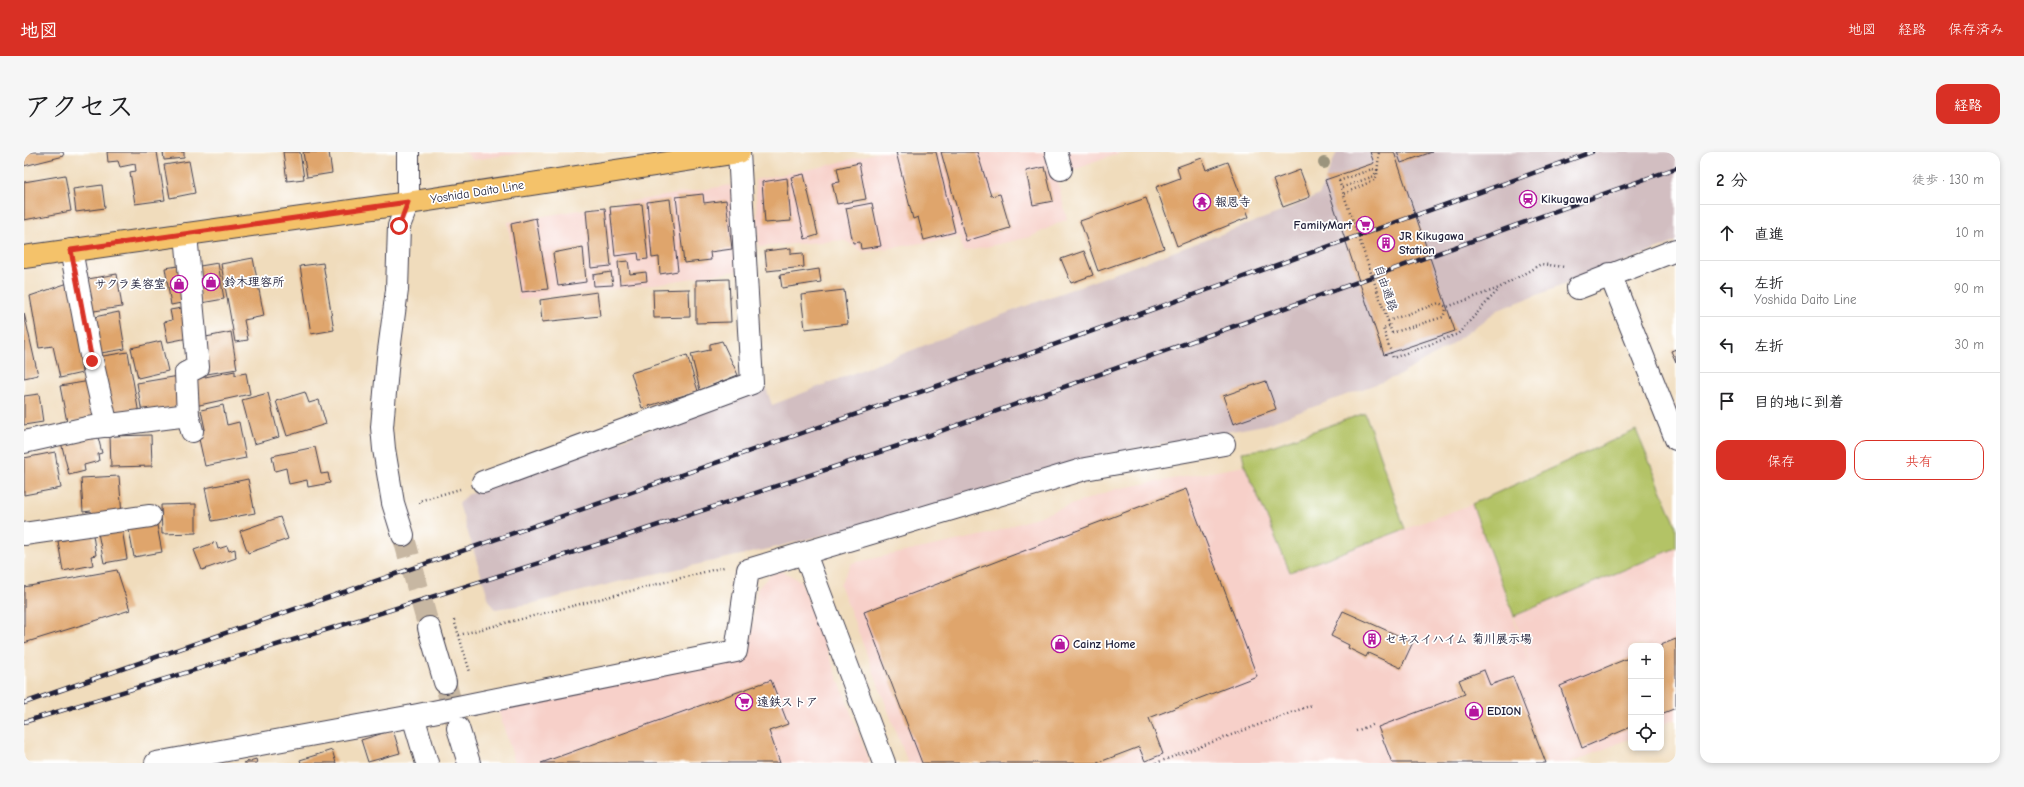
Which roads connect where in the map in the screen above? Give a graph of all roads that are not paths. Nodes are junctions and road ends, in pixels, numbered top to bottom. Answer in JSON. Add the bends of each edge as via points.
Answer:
{"nodes":[{"id":1,"x":408,"y":152,"type":"edge"},
{"id":2,"x":739,"y":152,"type":"edge"},
{"id":3,"x":408,"y":202,"type":"junction"},
{"id":4,"x":186,"y":234,"type":"junction"},
{"id":5,"x":71,"y":250,"type":"junction"},
{"id":6,"x":1676,"y":250,"type":"edge"},
{"id":7,"x":24,"y":257,"type":"edge"},
{"id":8,"x":1610,"y":274,"type":"junction"},
{"id":9,"x":1575,"y":278,"type":"road end"},
{"id":10,"x":107,"y":426,"type":"junction"},
{"id":11,"x":1676,"y":439,"type":"edge"},
{"id":12,"x":24,"y":442,"type":"edge"},
{"id":13,"x":1224,"y":444,"type":"dead end"},
{"id":14,"x":483,"y":482,"type":"road end"},
{"id":15,"x":150,"y":516,"type":"dead end"},
{"id":16,"x":24,"y":534,"type":"edge"},
{"id":17,"x":403,"y":536,"type":"tunnel mouth"},
{"id":18,"x":805,"y":554,"type":"junction"},
{"id":19,"x":429,"y":628,"type":"tunnel mouth"},
{"id":20,"x":445,"y":682,"type":"tunnel mouth"},
{"id":21,"x":413,"y":716,"type":"junction"},
{"id":22,"x":458,"y":728,"type":"tunnel mouth"},
{"id":23,"x":156,"y":763,"type":"edge"},
{"id":24,"x":427,"y":763,"type":"edge"},
{"id":25,"x":469,"y":763,"type":"edge"},
{"id":26,"x":884,"y":763,"type":"edge"}],
"edges":[{"from":1,"to":3,"type":"street"},
{"from":2,"to":3,"type":"main road","name":"Yoshida Daito Line"},
{"from":2,"to":14,"type":"street","via":[[752,383]]},
{"from":3,"to":4,"type":"main road","name":"Yoshida Daito Line"},
{"from":3,"to":17,"type":"street","via":[[399,226],[396,290],[382,427],[393,503]]},
{"from":4,"to":5,"type":"main road","name":"Yoshida Daito Line"},
{"from":4,"to":10,"type":"street","via":[[198,367],[186,373],[190,423]]},
{"from":5,"to":7,"type":"main road","name":"Yoshida Daito Line"},
{"from":5,"to":10,"type":"street"},
{"from":6,"to":8,"type":"street"},
{"from":8,"to":9,"type":"street"},
{"from":8,"to":11,"type":"street"},
{"from":10,"to":12,"type":"street"},
{"from":13,"to":18,"type":"street","via":[[1085,469]]},
{"from":15,"to":16,"type":"street"},
{"from":18,"to":21,"type":"street","via":[[748,570],[736,651]]},
{"from":18,"to":26,"type":"street"},
{"from":19,"to":20,"type":"street"},
{"from":21,"to":23,"type":"street"},
{"from":21,"to":24,"type":"street"},
{"from":22,"to":25,"type":"street"}]}
